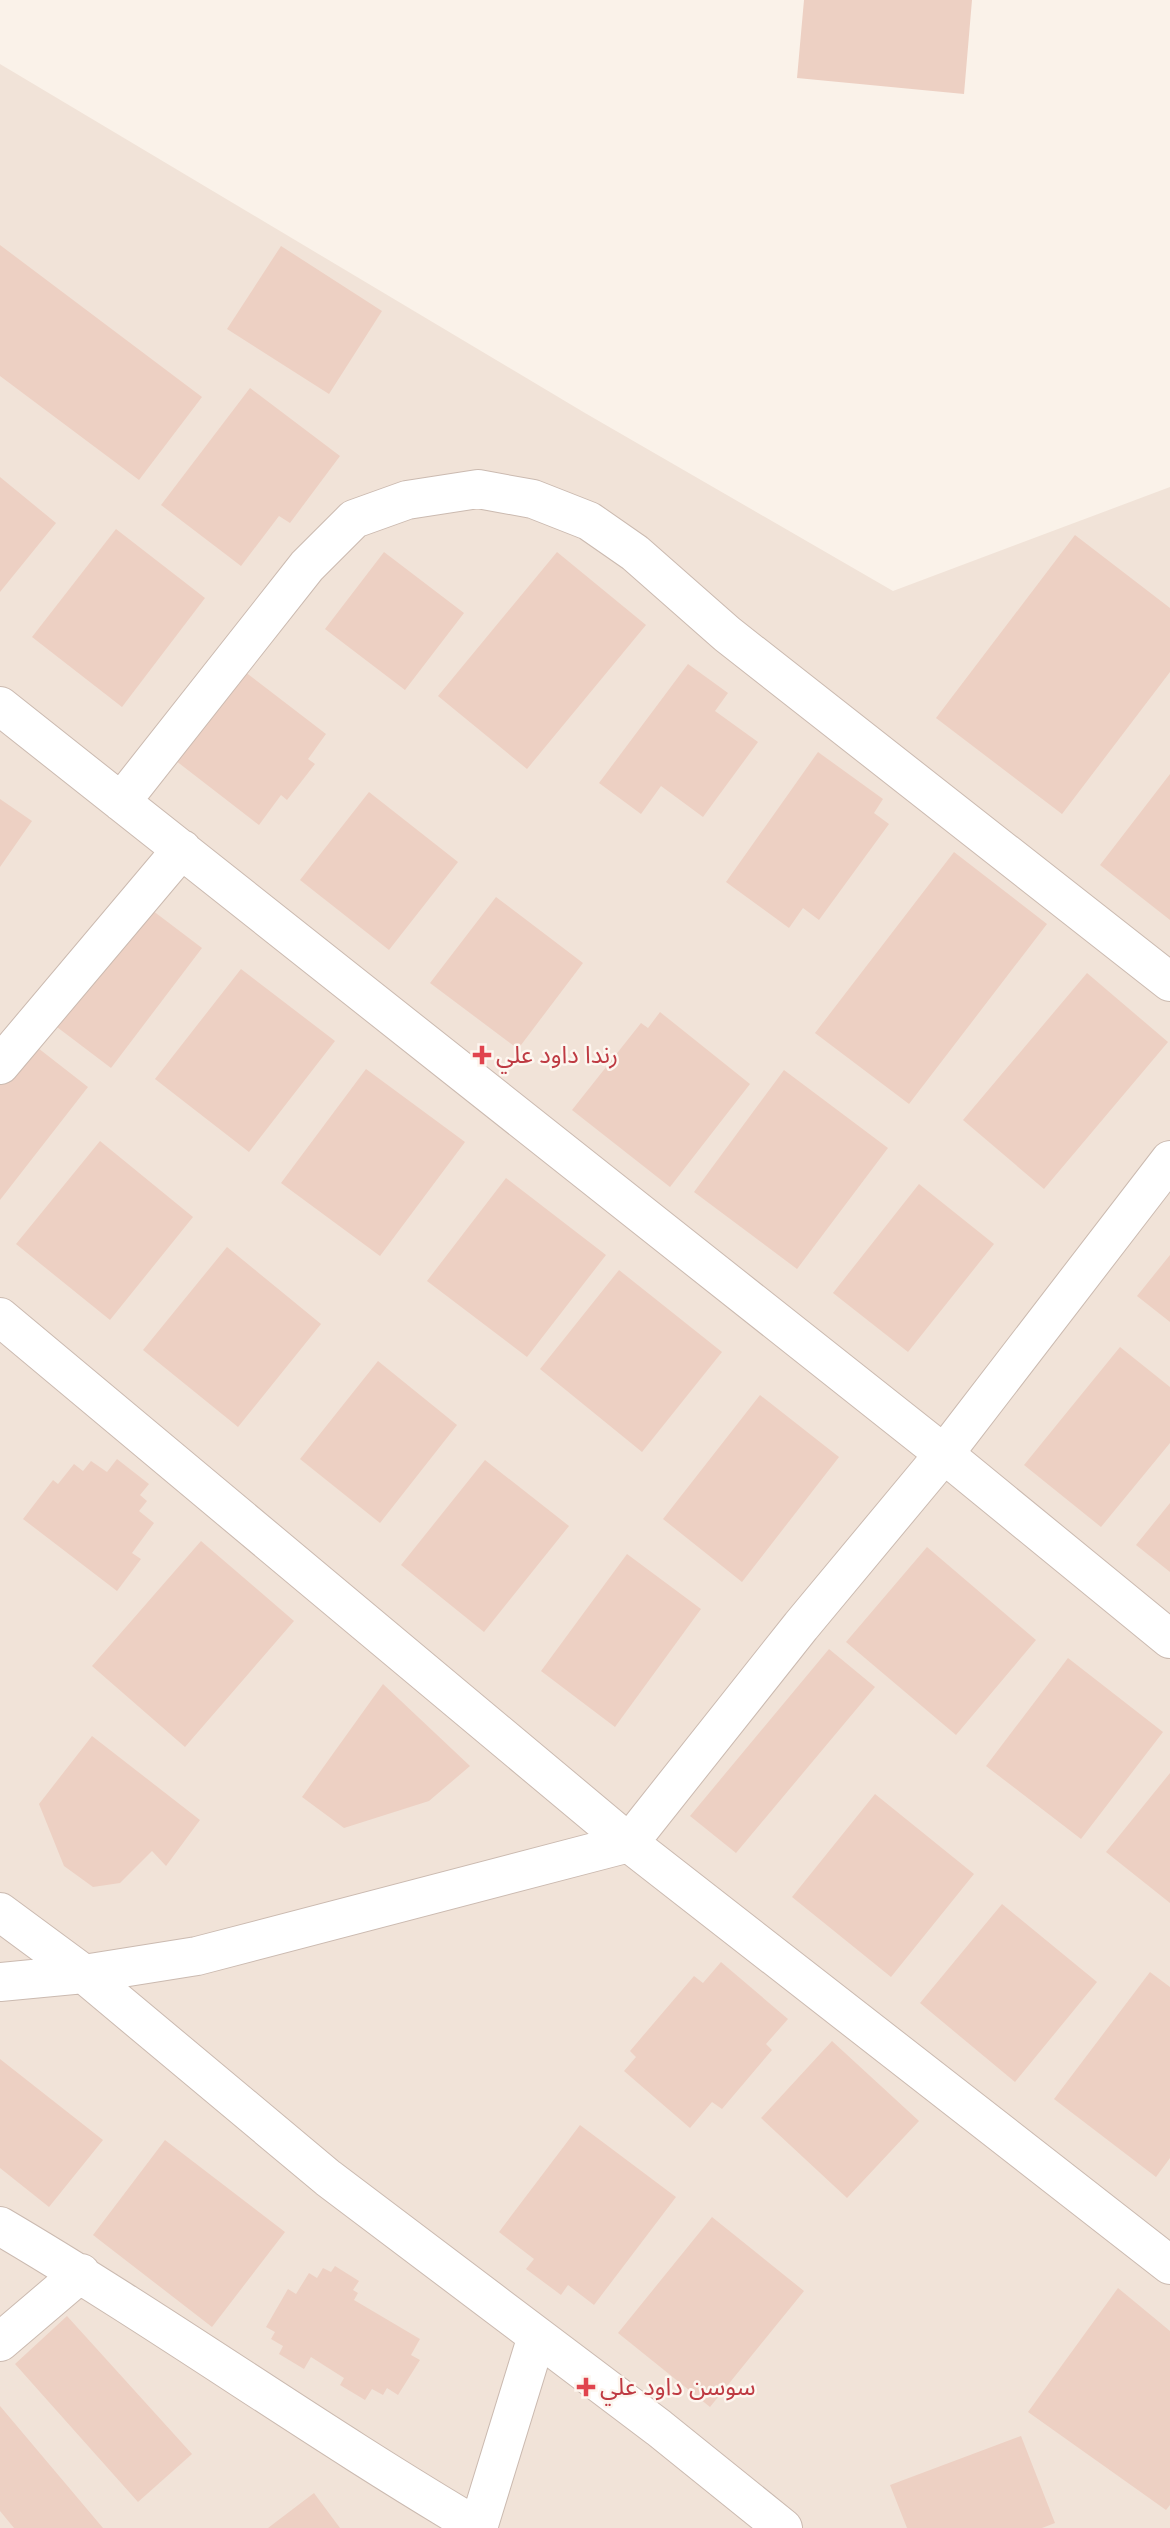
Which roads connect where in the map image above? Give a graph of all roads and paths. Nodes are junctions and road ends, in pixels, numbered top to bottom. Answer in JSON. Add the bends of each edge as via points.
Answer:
{"nodes":[{"id":1,"x":0,"y":706,"type":"edge"},
{"id":2,"x":121,"y":802,"type":"junction"},
{"id":3,"x":182,"y":849,"type":"junction"},
{"id":4,"x":1170,"y":982,"type":"edge"},
{"id":5,"x":0,"y":1065,"type":"edge"},
{"id":6,"x":1170,"y":1160,"type":"edge"},
{"id":7,"x":0,"y":1317,"type":"edge"},
{"id":8,"x":944,"y":1454,"type":"junction"},
{"id":9,"x":1170,"y":1639,"type":"edge"},
{"id":10,"x":629,"y":1843,"type":"junction"},
{"id":11,"x":0,"y":1912,"type":"edge"},
{"id":12,"x":84,"y":1974,"type":"junction"},
{"id":13,"x":0,"y":1982,"type":"edge"},
{"id":14,"x":0,"y":2226,"type":"edge"},
{"id":15,"x":1170,"y":2265,"type":"edge"},
{"id":16,"x":81,"y":2273,"type":"junction"},
{"id":17,"x":537,"y":2336,"type":"junction"},
{"id":18,"x":0,"y":2342,"type":"edge"},
{"id":19,"x":478,"y":2528,"type":"edge"},
{"id":20,"x":783,"y":2528,"type":"edge"}],
"edges":[{"from":1,"to":2,"type":"street"},
{"from":2,"to":3,"type":"street"},
{"from":2,"to":4,"type":"street","via":[[307,566],[354,519],[407,500],[478,489],[533,499],[589,522],[635,553],[727,634]]},
{"from":3,"to":5,"type":"street"},
{"from":3,"to":8,"type":"street"},
{"from":6,"to":8,"type":"street"},
{"from":7,"to":10,"type":"street"},
{"from":8,"to":9,"type":"street"},
{"from":8,"to":10,"type":"street"},
{"from":10,"to":12,"type":"street","via":[[197,1956]]},
{"from":10,"to":15,"type":"street"},
{"from":11,"to":12,"type":"street"},
{"from":12,"to":13,"type":"street"},
{"from":12,"to":17,"type":"street","via":[[328,2178]]},
{"from":14,"to":16,"type":"street"},
{"from":16,"to":18,"type":"street"},
{"from":16,"to":19,"type":"street"},
{"from":17,"to":19,"type":"street"},
{"from":17,"to":20,"type":"street"}]}
